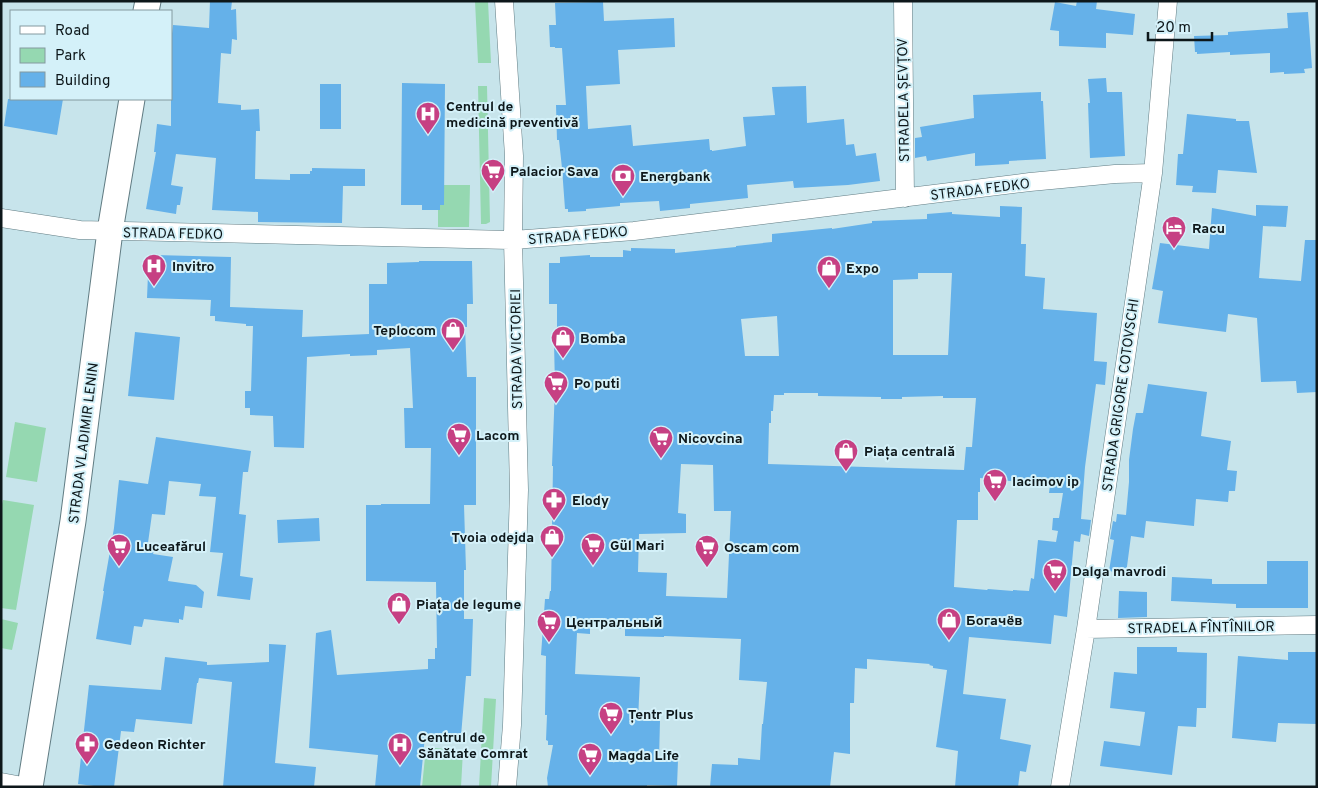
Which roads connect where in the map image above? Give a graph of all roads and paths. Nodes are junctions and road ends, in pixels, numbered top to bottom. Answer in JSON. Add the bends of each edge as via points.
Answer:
{"nodes":[{"id":1,"x":504,"y":1,"type":"edge"},
{"id":2,"x":902,"y":1,"type":"edge"},
{"id":3,"x":1168,"y":1,"type":"edge"},
{"id":4,"x":132,"y":100,"type":"edge"},
{"id":5,"x":1153,"y":173,"type":"junction"},
{"id":6,"x":905,"y":198,"type":"junction"},
{"id":7,"x":1,"y":218,"type":"edge"},
{"id":8,"x":110,"y":231,"type":"junction"},
{"id":9,"x":513,"y":240,"type":"junction"},
{"id":10,"x":1317,"y":625,"type":"edge"},
{"id":11,"x":1086,"y":629,"type":"junction"},
{"id":12,"x":1,"y":782,"type":"edge"},
{"id":13,"x":29,"y":787,"type":"edge"},
{"id":14,"x":507,"y":787,"type":"edge"},
{"id":15,"x":1060,"y":787,"type":"edge"}],
"edges":[{"from":1,"to":9,"type":"street","name":"STRADA VICTORIEI","via":[[514,156]]},
{"from":2,"to":6,"type":"street","name":"STRADELA ȘEVȚOV"},
{"from":3,"to":5,"type":"street","name":"STRADA GRIGORE COTOVSCHI"},
{"from":4,"to":8,"type":"main road","name":"STRADA VLADIMIR LENIN"},
{"from":5,"to":6,"type":"street","name":"STRADA FEDKO","via":[[1030,182]]},
{"from":5,"to":11,"type":"street","name":"STRADA GRIGORE COTOVSCHI"},
{"from":6,"to":9,"type":"street","name":"STRADA FEDKO","via":[[634,231]]},
{"from":7,"to":8,"type":"street","name":"STRADA FEDKO","via":[[80,230]]},
{"from":8,"to":9,"type":"street","name":"STRADA FEDKO"},
{"from":8,"to":13,"type":"main road","name":"STRADA VLADIMIR LENIN","via":[[73,521]]},
{"from":9,"to":14,"type":"street","name":"STRADA VICTORIEI","via":[[519,490]]},
{"from":10,"to":11,"type":"street","name":"STRADELA FÎNTÎNILOR"},
{"from":11,"to":15,"type":"street","name":"STRADA GRIGORE COTOVSCHI"},
{"from":12,"to":13,"type":"street"}]}
